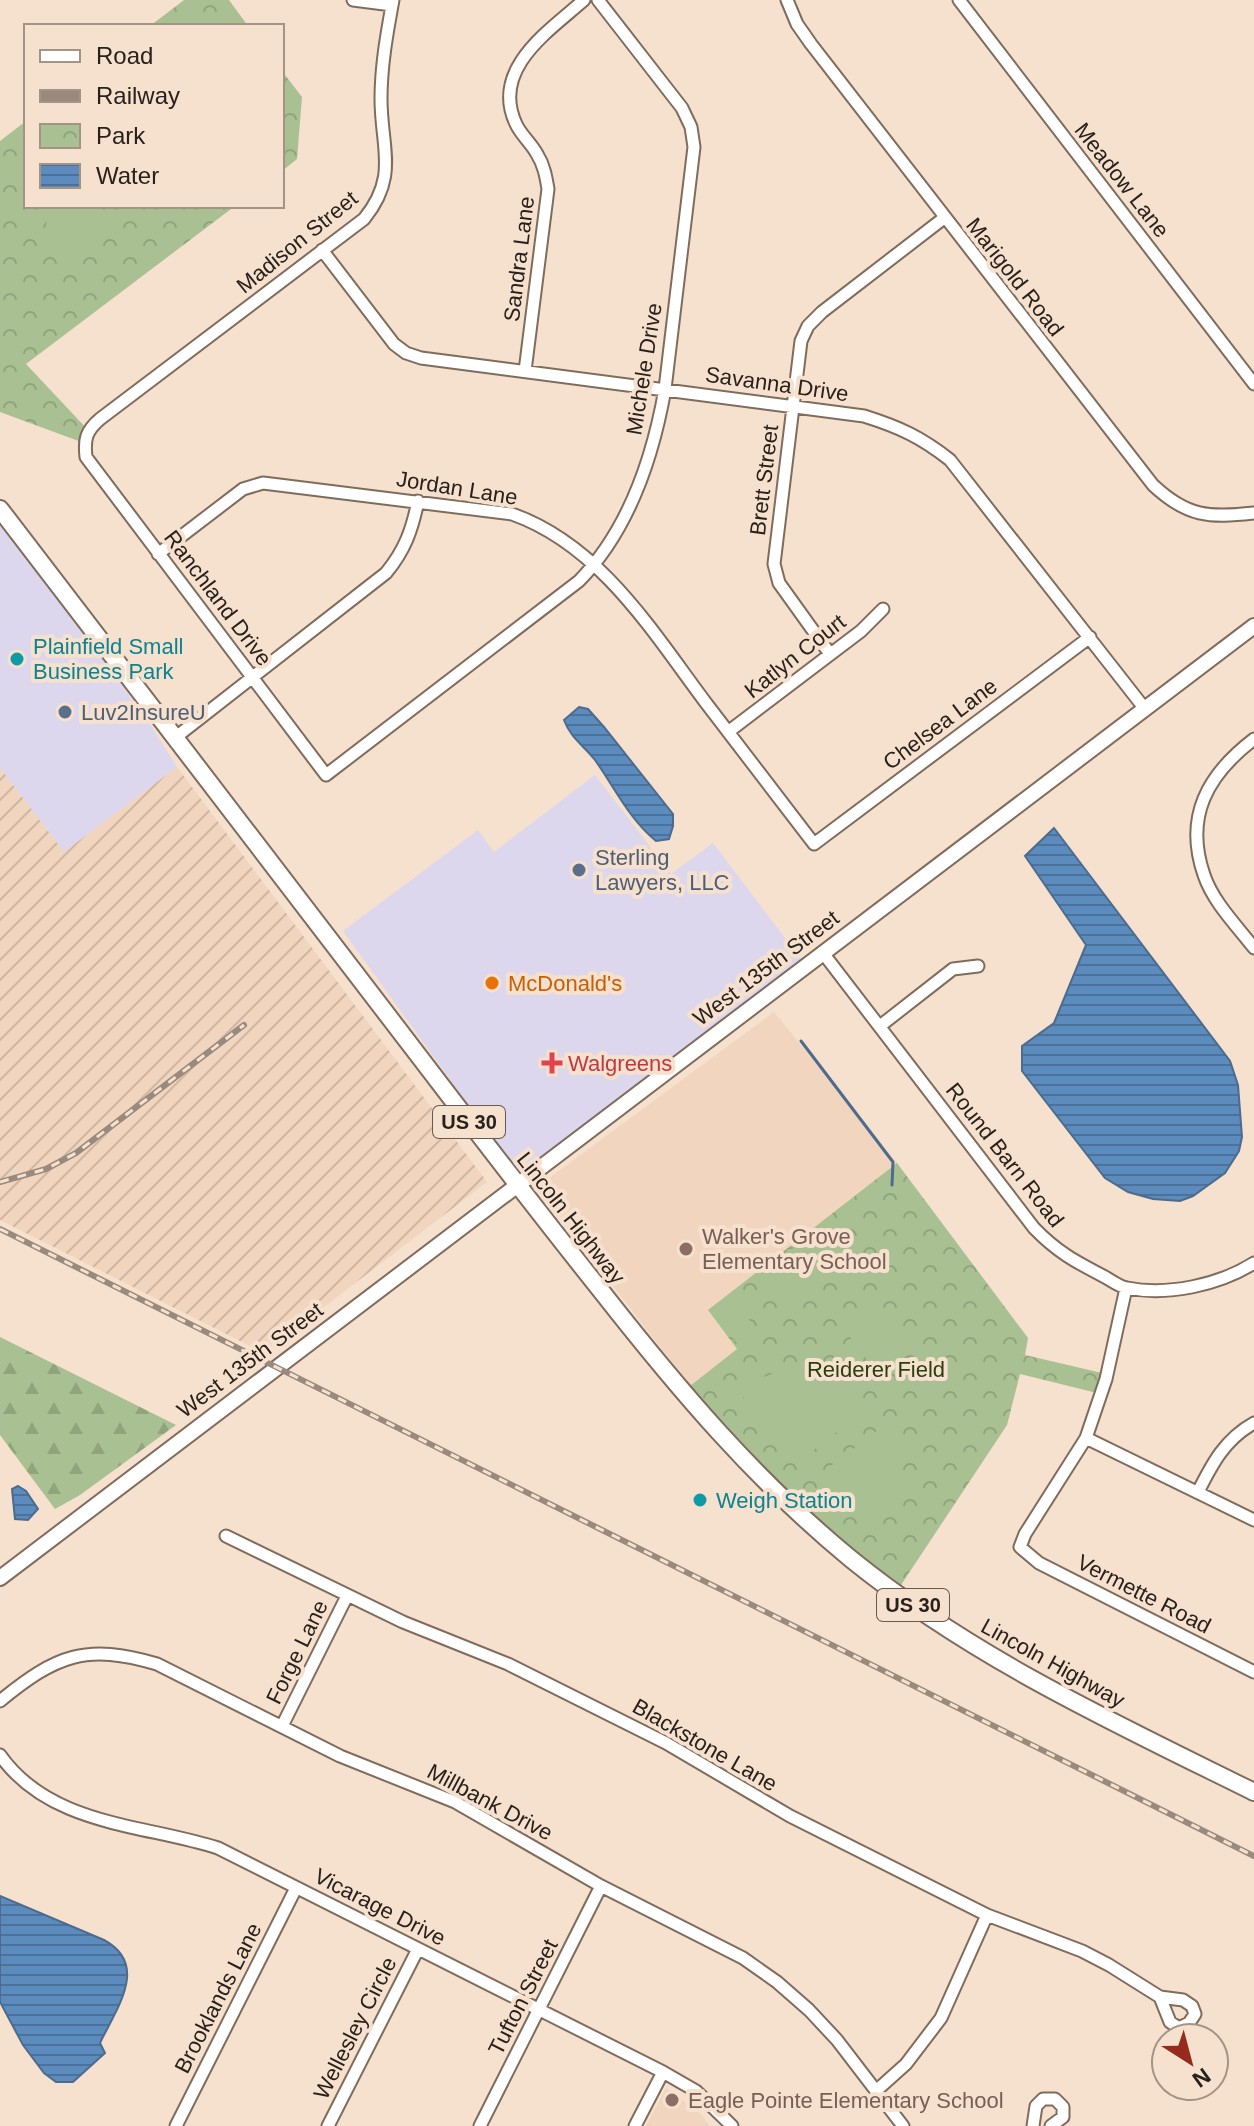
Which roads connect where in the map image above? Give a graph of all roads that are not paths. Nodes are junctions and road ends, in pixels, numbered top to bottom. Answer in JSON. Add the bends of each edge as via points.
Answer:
{"nodes":[{"id":1,"x":353,"y":0,"type":"edge"},
{"id":2,"x":584,"y":0,"type":"edge"},
{"id":3,"x":598,"y":0,"type":"edge"},
{"id":4,"x":787,"y":0,"type":"edge"},
{"id":5,"x":959,"y":0,"type":"edge"},
{"id":6,"x":392,"y":2,"type":"edge"},
{"id":7,"x":944,"y":218,"type":"junction"},
{"id":8,"x":322,"y":250,"type":"junction"},
{"id":9,"x":525,"y":371,"type":"junction"},
{"id":10,"x":1254,"y":384,"type":"edge"},
{"id":11,"x":665,"y":389,"type":"junction"},
{"id":12,"x":794,"y":406,"type":"junction"},
{"id":13,"x":84,"y":443,"type":"joint"},
{"id":14,"x":418,"y":501,"type":"junction"},
{"id":15,"x":0,"y":509,"type":"edge"},
{"id":16,"x":1254,"y":513,"type":"edge"},
{"id":17,"x":158,"y":554,"type":"junction"},
{"id":18,"x":594,"y":565,"type":"junction"},
{"id":19,"x":883,"y":609,"type":"dead end"},
{"id":20,"x":1254,"y":626,"type":"edge"},
{"id":21,"x":1090,"y":637,"type":"junction"},
{"id":22,"x":830,"y":654,"type":"junction"},
{"id":23,"x":253,"y":677,"type":"junction"},
{"id":24,"x":1145,"y":709,"type":"junction"},
{"id":25,"x":728,"y":732,"type":"junction"},
{"id":26,"x":176,"y":737,"type":"junction"},
{"id":27,"x":1254,"y":739,"type":"edge"},
{"id":28,"x":326,"y":775,"type":"joint"},
{"id":29,"x":814,"y":844,"type":"joint"},
{"id":30,"x":1254,"y":948,"type":"edge"},
{"id":31,"x":823,"y":953,"type":"junction"},
{"id":32,"x":978,"y":966,"type":"dead end"},
{"id":33,"x":880,"y":1026,"type":"junction"},
{"id":34,"x":517,"y":1185,"type":"junction"},
{"id":35,"x":1254,"y":1263,"type":"edge"},
{"id":36,"x":1126,"y":1288,"type":"junction"},
{"id":37,"x":1254,"y":1423,"type":"edge"},
{"id":38,"x":1086,"y":1438,"type":"junction"},
{"id":39,"x":1198,"y":1492,"type":"junction"},
{"id":40,"x":1254,"y":1520,"type":"edge"},
{"id":41,"x":226,"y":1536,"type":"dead end"},
{"id":42,"x":0,"y":1578,"type":"edge"},
{"id":43,"x":347,"y":1596,"type":"junction"},
{"id":44,"x":1254,"y":1672,"type":"edge"},
{"id":45,"x":0,"y":1701,"type":"edge"},
{"id":46,"x":282,"y":1726,"type":"junction"},
{"id":47,"x":0,"y":1755,"type":"edge"},
{"id":48,"x":1254,"y":1792,"type":"edge"},
{"id":49,"x":601,"y":1886,"type":"junction"},
{"id":50,"x":296,"y":1888,"type":"junction"},
{"id":51,"x":987,"y":1915,"type":"junction"},
{"id":52,"x":418,"y":1949,"type":"junction"},
{"id":53,"x":1160,"y":1997,"type":"dead end"},
{"id":54,"x":540,"y":2008,"type":"junction"},
{"id":55,"x":663,"y":2072,"type":"junction"},
{"id":56,"x":877,"y":2090,"type":"junction"},
{"id":57,"x":176,"y":2126,"type":"edge"},
{"id":58,"x":328,"y":2126,"type":"edge"},
{"id":59,"x":480,"y":2126,"type":"edge"},
{"id":60,"x":635,"y":2126,"type":"edge"},
{"id":61,"x":732,"y":2126,"type":"edge"},
{"id":62,"x":903,"y":2126,"type":"edge"},
{"id":63,"x":1033,"y":2126,"type":"edge"},
{"id":64,"x":1051,"y":2126,"type":"edge"}],
"edges":[{"from":1,"to":6,"type":"street"},
{"from":2,"to":9,"type":"street","name":"Sandra Lane","via":[[516,65],[510,85],[516,125],[537,153],[548,189]]},
{"from":3,"to":11,"type":"street","name":"Michele Drive","via":[[691,127],[694,147]]},
{"from":4,"to":7,"type":"street","name":"Marigold Road","via":[[797,24]]},
{"from":5,"to":10,"type":"street","name":"Meadow Lane"},
{"from":6,"to":8,"type":"street","name":"Madison Street","via":[[382,69],[385,184],[364,219]]},
{"from":7,"to":12,"type":"street","name":"Brett Street","via":[[808,326],[801,341]]},
{"from":7,"to":16,"type":"street","name":"Marigold Road","via":[[1153,485],[1171,502],[1210,517]]},
{"from":8,"to":9,"type":"street","name":"Savanna Drive","via":[[406,353]]},
{"from":8,"to":13,"type":"street","name":"Madison Street","via":[[100,419]]},
{"from":9,"to":11,"type":"street","name":"Savanna Drive"},
{"from":11,"to":12,"type":"street","name":"Savanna Drive"},
{"from":11,"to":18,"type":"street","name":"Michele Drive","via":[[634,497]]},
{"from":12,"to":21,"type":"street","name":"Savanna Drive","via":[[864,416],[927,442],[950,460]]},
{"from":12,"to":22,"type":"street","name":"Brett Street","via":[[774,564],[779,583]]},
{"from":13,"to":17,"type":"street","name":"Ranchland Drive","via":[[86,457]]},
{"from":14,"to":17,"type":"street","name":"Jordan Lane","via":[[263,483],[243,489]]},
{"from":14,"to":18,"type":"street","name":"Jordan Lane","via":[[535,522]]},
{"from":14,"to":23,"type":"street","via":[[412,533],[386,573]]},
{"from":15,"to":26,"type":"main road","name":"Lincoln Highway","number":"US 30"},
{"from":17,"to":23,"type":"street","name":"Ranchland Drive"},
{"from":18,"to":25,"type":"street","name":"Jordan Lane","via":[[622,592]]},
{"from":18,"to":28,"type":"street","name":"Michele Drive"},
{"from":19,"to":22,"type":"street","name":"Katlyn Court"},
{"from":20,"to":24,"type":"street","name":"West 135th Street"},
{"from":21,"to":24,"type":"street","name":"Savanna Drive"},
{"from":21,"to":29,"type":"street","name":"Chelsea Lane"},
{"from":22,"to":25,"type":"street","name":"Katlyn Court"},
{"from":23,"to":26,"type":"street"},
{"from":23,"to":28,"type":"street","name":"Ranchland Drive"},
{"from":24,"to":31,"type":"street","name":"West 135th Street"},
{"from":25,"to":29,"type":"street","name":"Jordan Lane"},
{"from":26,"to":34,"type":"main road","name":"Lincoln Highway","number":"US 30"},
{"from":27,"to":30,"type":"street","via":[[1213,780],[1197,827],[1205,877]]},
{"from":31,"to":33,"type":"street","name":"Round Barn Road"},
{"from":31,"to":34,"type":"street","name":"West 135th Street"},
{"from":32,"to":33,"type":"street","via":[[953,969]]},
{"from":33,"to":36,"type":"street","name":"Round Barn Road","via":[[1034,1228],[1078,1265]]},
{"from":34,"to":42,"type":"street","name":"West 135th Street"},
{"from":34,"to":48,"type":"main road","name":"Lincoln Highway","number":"US 30","via":[[713,1428],[816,1530],[942,1625],[1045,1688]]},
{"from":35,"to":36,"type":"street","name":"Round Barn Road","via":[[1187,1288]]},
{"from":36,"to":38,"type":"street","via":[[1106,1379]]},
{"from":37,"to":39,"type":"street","via":[[1227,1443]]},
{"from":38,"to":39,"type":"street"},
{"from":38,"to":44,"type":"street","name":"Vermette Road","via":[[1020,1547],[1039,1563]]},
{"from":39,"to":40,"type":"street"},
{"from":41,"to":43,"type":"street","name":"Blackstone Lane"},
{"from":43,"to":46,"type":"street","name":"Forge Lane"},
{"from":43,"to":51,"type":"street","name":"Blackstone Lane","via":[[508,1664]]},
{"from":45,"to":46,"type":"street","name":"Millbank Drive","via":[[43,1668],[68,1658],[127,1655],[157,1664]]},
{"from":46,"to":49,"type":"street","name":"Millbank Drive","via":[[340,1756],[445,1797]]},
{"from":47,"to":50,"type":"street","name":"Vicarage Drive","via":[[30,1786],[63,1806],[218,1848]]},
{"from":49,"to":54,"type":"street","name":"Tufton Street"},
{"from":49,"to":56,"type":"street","name":"Millbank Drive","via":[[716,1943],[777,1982],[837,2040]]},
{"from":50,"to":52,"type":"street","name":"Vicarage Drive"},
{"from":50,"to":57,"type":"street","name":"Brooklands Lane"},
{"from":51,"to":53,"type":"street","name":"Blackstone Lane","via":[[1082,1951]]},
{"from":51,"to":56,"type":"street","via":[[941,2018],[906,2064]]},
{"from":52,"to":54,"type":"street","name":"Vicarage Drive"},
{"from":52,"to":58,"type":"street","name":"Wellesley Circle"},
{"from":54,"to":55,"type":"street","name":"Vicarage Drive"},
{"from":54,"to":59,"type":"street","name":"Tufton Street"},
{"from":55,"to":60,"type":"street"},
{"from":55,"to":61,"type":"street","name":"Vicarage Drive","via":[[696,2091]]},
{"from":56,"to":62,"type":"street","name":"Millbank Drive"},
{"from":63,"to":64,"type":"street","via":[[1036,2106],[1043,2099],[1055,2099],[1063,2107],[1063,2117]]}]}
